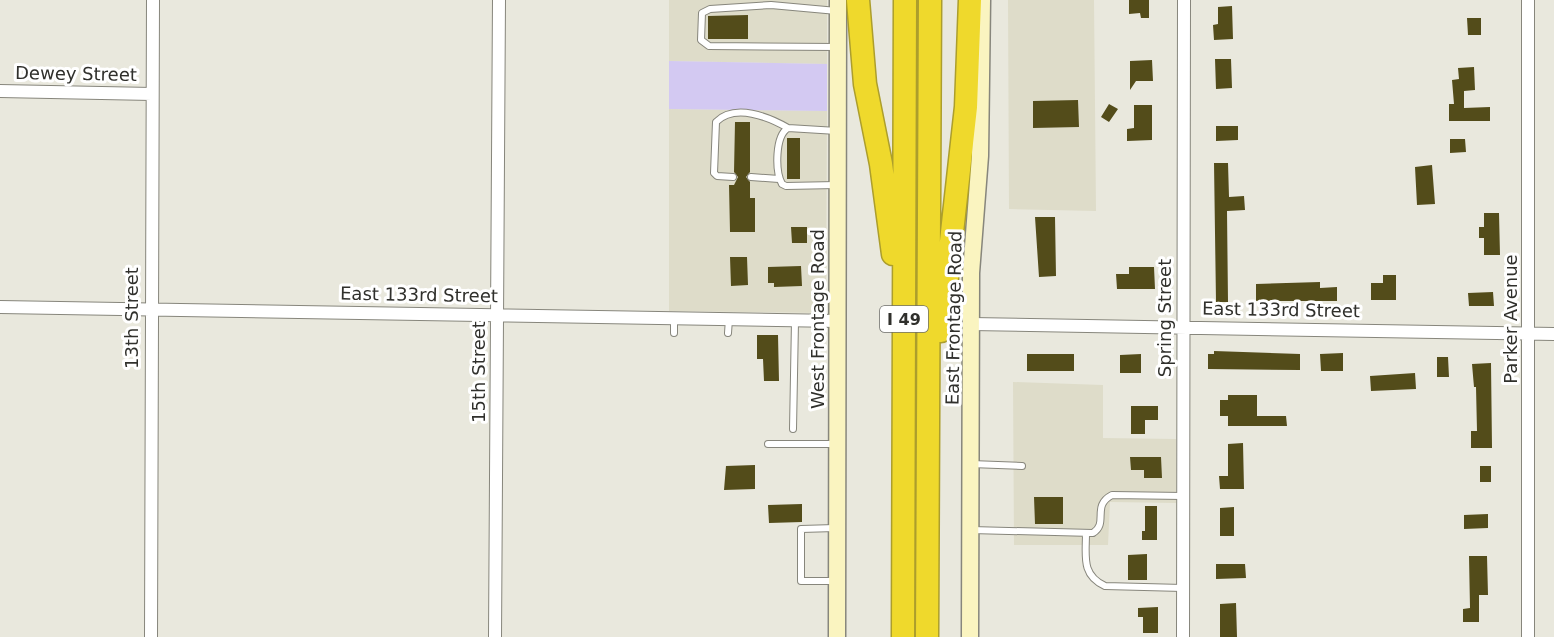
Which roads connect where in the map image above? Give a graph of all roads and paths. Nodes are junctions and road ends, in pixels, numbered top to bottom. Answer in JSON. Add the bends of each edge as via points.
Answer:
{"nodes":[{"id":1,"x":153,"y":0,"type":"edge"},
{"id":2,"x":499,"y":0,"type":"edge"},
{"id":3,"x":858,"y":0,"type":"edge"},
{"id":4,"x":905,"y":0,"type":"edge"},
{"id":5,"x":930,"y":0,"type":"edge"},
{"id":6,"x":970,"y":0,"type":"edge"},
{"id":7,"x":982,"y":0,"type":"edge"},
{"id":8,"x":1184,"y":0,"type":"edge"},
{"id":9,"x":1528,"y":0,"type":"edge"},
{"id":10,"x":838,"y":5,"type":"edge"},
{"id":11,"x":837,"y":47,"type":"junction"},
{"id":12,"x":0,"y":91,"type":"edge"},
{"id":13,"x":152,"y":94,"type":"junction"},
{"id":14,"x":788,"y":128,"type":"junction"},
{"id":15,"x":837,"y":131,"type":"junction"},
{"id":16,"x":734,"y":177,"type":"dead end"},
{"id":17,"x":752,"y":177,"type":"dead end"},
{"id":18,"x":779,"y":179,"type":"junction"},
{"id":19,"x":837,"y":185,"type":"junction"},
{"id":20,"x":0,"y":307,"type":"edge"},
{"id":21,"x":150,"y":309,"type":"junction"},
{"id":22,"x":498,"y":314,"type":"junction"},
{"id":23,"x":674,"y":317,"type":"junction"},
{"id":24,"x":729,"y":319,"type":"junction"},
{"id":25,"x":795,"y":320,"type":"junction"},
{"id":26,"x":838,"y":321,"type":"junction"},
{"id":27,"x":971,"y":324,"type":"junction"},
{"id":28,"x":1182,"y":326,"type":"junction"},
{"id":29,"x":674,"y":333,"type":"dead end"},
{"id":30,"x":728,"y":333,"type":"dead end"},
{"id":31,"x":1530,"y":333,"type":"junction"},
{"id":32,"x":1554,"y":334,"type":"edge"},
{"id":33,"x":904,"y":344,"type":"junction"},
{"id":34,"x":928,"y":381,"type":"junction"},
{"id":35,"x":793,"y":429,"type":"dead end"},
{"id":36,"x":768,"y":444,"type":"dead end"},
{"id":37,"x":838,"y":444,"type":"junction"},
{"id":38,"x":971,"y":464,"type":"junction"},
{"id":39,"x":1022,"y":466,"type":"dead end"},
{"id":40,"x":1183,"y":496,"type":"junction"},
{"id":41,"x":837,"y":528,"type":"junction"},
{"id":42,"x":971,"y":530,"type":"junction"},
{"id":43,"x":1086,"y":533,"type":"junction"},
{"id":44,"x":837,"y":581,"type":"junction"},
{"id":45,"x":1183,"y":588,"type":"junction"},
{"id":46,"x":151,"y":637,"type":"edge"},
{"id":47,"x":495,"y":637,"type":"edge"},
{"id":48,"x":837,"y":637,"type":"edge"},
{"id":49,"x":903,"y":637,"type":"edge"},
{"id":50,"x":927,"y":637,"type":"edge"},
{"id":51,"x":970,"y":637,"type":"edge"},
{"id":52,"x":1184,"y":637,"type":"edge"},
{"id":53,"x":1528,"y":637,"type":"edge"}],
"edges":[{"from":1,"to":13,"type":"street","name":"13th Street"},
{"from":2,"to":22,"type":"street","name":"15th Street"},
{"from":3,"to":33,"type":"highway","via":[[865,84],[881,164]]},
{"from":4,"to":33,"type":"highway","number":"I 49"},
{"from":5,"to":34,"type":"highway","number":"I 49"},
{"from":6,"to":34,"type":"highway","via":[[961,155],[940,341]]},
{"from":7,"to":27,"type":"street","name":"East Frontage Road","via":[[980,156]]},
{"from":8,"to":28,"type":"street","name":"Spring Street"},
{"from":9,"to":31,"type":"street","name":"Parker Avenue"},
{"from":10,"to":11,"type":"street","name":"West Frontage Road"},
{"from":10,"to":11,"type":"lane","via":[[710,9],[705,10],[701,19],[701,40],[710,46]]},
{"from":11,"to":15,"type":"street","name":"West Frontage Road"},
{"from":12,"to":13,"type":"street","name":"Dewey Street"},
{"from":13,"to":21,"type":"street","name":"13th Street"},
{"from":14,"to":15,"type":"lane"},
{"from":14,"to":16,"type":"lane","via":[[767,116],[721,116],[716,122],[714,173]]},
{"from":14,"to":18,"type":"lane","via":[[779,139]]},
{"from":15,"to":19,"type":"street","name":"West Frontage Road"},
{"from":17,"to":18,"type":"lane"},
{"from":18,"to":19,"type":"lane","via":[[786,186]]},
{"from":19,"to":26,"type":"street","name":"West Frontage Road"},
{"from":20,"to":21,"type":"street","name":"East 133rd Street"},
{"from":21,"to":22,"type":"street","name":"East 133rd Street"},
{"from":21,"to":46,"type":"street","name":"13th Street"},
{"from":22,"to":23,"type":"street","name":"East 133rd Street"},
{"from":22,"to":47,"type":"street","name":"15th Street"},
{"from":23,"to":24,"type":"street","name":"East 133rd Street"},
{"from":23,"to":29,"type":"lane"},
{"from":24,"to":25,"type":"street","name":"East 133rd Street"},
{"from":24,"to":30,"type":"lane"},
{"from":25,"to":26,"type":"street","name":"East 133rd Street"},
{"from":25,"to":35,"type":"lane"},
{"from":26,"to":37,"type":"street","name":"West Frontage Road"},
{"from":27,"to":28,"type":"street","name":"East 133rd Street"},
{"from":27,"to":38,"type":"street","name":"East Frontage Road"},
{"from":28,"to":31,"type":"street","name":"East 133rd Street"},
{"from":28,"to":40,"type":"street","name":"Spring Street"},
{"from":31,"to":32,"type":"street","name":"East 133rd Street"},
{"from":31,"to":53,"type":"street","name":"Parker Avenue"},
{"from":33,"to":49,"type":"highway","number":"I 49"},
{"from":34,"to":50,"type":"highway","number":"I 49"},
{"from":36,"to":37,"type":"lane"},
{"from":37,"to":41,"type":"street","name":"West Frontage Road"},
{"from":38,"to":39,"type":"lane"},
{"from":38,"to":42,"type":"street","name":"East Frontage Road"},
{"from":40,"to":43,"type":"lane","via":[[1112,495],[1101,506],[1098,530]]},
{"from":40,"to":45,"type":"street","name":"Spring Street"},
{"from":41,"to":44,"type":"street","name":"West Frontage Road"},
{"from":41,"to":44,"type":"lane","via":[[801,529],[801,581]]},
{"from":42,"to":43,"type":"lane"},
{"from":42,"to":51,"type":"street","name":"East Frontage Road"},
{"from":43,"to":45,"type":"lane","via":[[1086,568],[1095,582],[1104,586]]},
{"from":44,"to":48,"type":"street","name":"West Frontage Road"},
{"from":45,"to":52,"type":"street","name":"Spring Street"}]}
